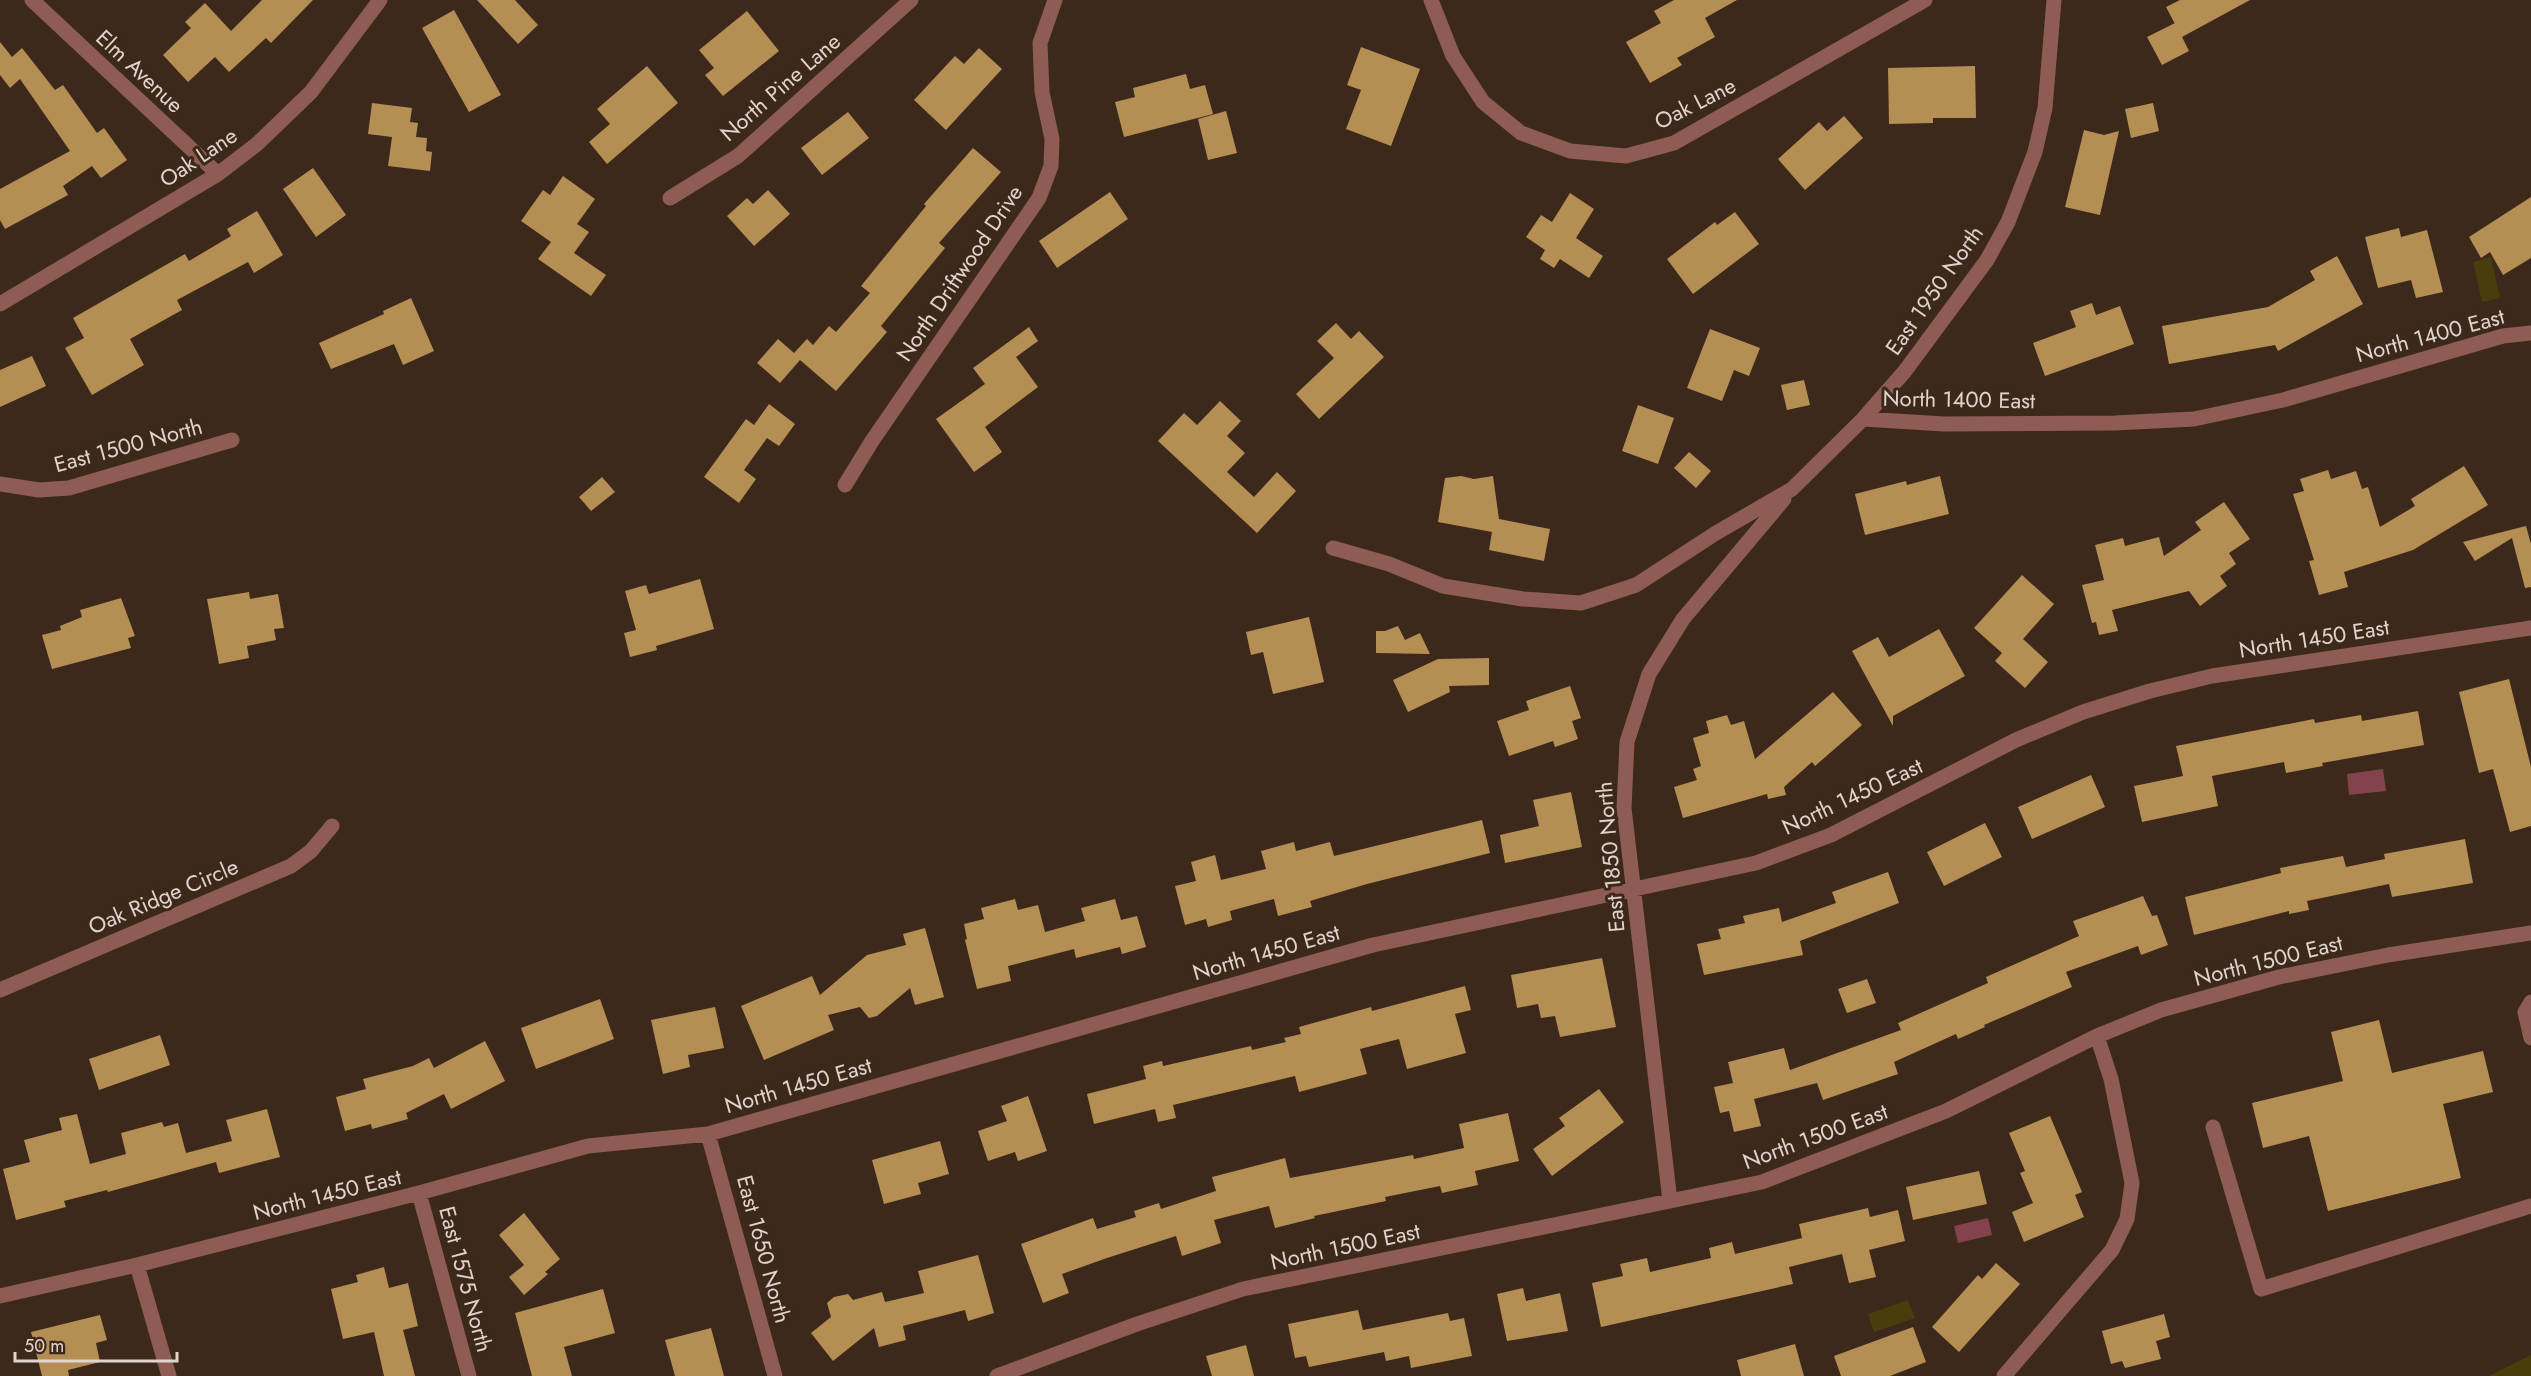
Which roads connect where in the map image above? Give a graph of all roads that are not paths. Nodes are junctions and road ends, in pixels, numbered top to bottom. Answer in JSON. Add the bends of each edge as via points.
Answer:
{"nodes":[{"id":1,"x":32,"y":0,"type":"edge"},
{"id":2,"x":380,"y":0,"type":"edge"},
{"id":3,"x":911,"y":0,"type":"edge"},
{"id":4,"x":1055,"y":0,"type":"edge"},
{"id":5,"x":1431,"y":0,"type":"edge"},
{"id":6,"x":1924,"y":0,"type":"edge"},
{"id":7,"x":2054,"y":0,"type":"edge"},
{"id":8,"x":218,"y":174,"type":"junction"},
{"id":9,"x":670,"y":198,"type":"dead end"},
{"id":10,"x":0,"y":304,"type":"edge"},
{"id":11,"x":2531,"y":333,"type":"edge"},
{"id":12,"x":1863,"y":419,"type":"junction"},
{"id":13,"x":232,"y":440,"type":"dead end"},
{"id":14,"x":0,"y":484,"type":"edge"},
{"id":15,"x":845,"y":485,"type":"dead end"},
{"id":16,"x":1792,"y":489,"type":"junction"},
{"id":17,"x":1333,"y":548,"type":"dead end"},
{"id":18,"x":2531,"y":628,"type":"edge"},
{"id":19,"x":332,"y":826,"type":"dead end"},
{"id":20,"x":1634,"y":889,"type":"junction"},
{"id":21,"x":2530,"y":938,"type":"edge"},
{"id":22,"x":0,"y":990,"type":"edge"},
{"id":23,"x":2531,"y":1002,"type":"edge"},
{"id":24,"x":2097,"y":1036,"type":"junction"},
{"id":25,"x":2531,"y":1038,"type":"edge"},
{"id":26,"x":2213,"y":1127,"type":"dead end"},
{"id":27,"x":708,"y":1134,"type":"junction"},
{"id":28,"x":419,"y":1193,"type":"junction"},
{"id":29,"x":1670,"y":1201,"type":"junction"},
{"id":30,"x":2531,"y":1206,"type":"edge"},
{"id":31,"x":137,"y":1265,"type":"junction"},
{"id":32,"x":0,"y":1296,"type":"edge"},
{"id":33,"x":169,"y":1376,"type":"edge"},
{"id":34,"x":470,"y":1376,"type":"edge"},
{"id":35,"x":775,"y":1376,"type":"edge"},
{"id":36,"x":997,"y":1376,"type":"edge"},
{"id":37,"x":2004,"y":1376,"type":"edge"}],
"edges":[{"from":1,"to":8,"type":"street","name":"Elm Avenue"},
{"from":2,"to":8,"type":"street","name":"Oak Lane","via":[[311,92],[261,141]]},
{"from":3,"to":9,"type":"street","name":"North Pine Lane","via":[[738,156]]},
{"from":4,"to":15,"type":"street","name":"North Driftwood Drive","via":[[1040,43],[1052,166],[1039,198]]},
{"from":5,"to":6,"type":"street","name":"Oak Lane","via":[[1453,56],[1483,102],[1521,133],[1570,151],[1626,156],[1674,143]]},
{"from":7,"to":12,"type":"street","name":"East 1950 North","via":[[2045,108],[2035,152],[2013,211],[1987,260]]},
{"from":8,"to":10,"type":"street","name":"Oak Lane"},
{"from":11,"to":12,"type":"street","name":"North 1400 East","via":[[2503,336],[2283,400],[2194,419],[1955,424]]},
{"from":12,"to":16,"type":"street","name":"North 1400 East"},
{"from":13,"to":14,"type":"street","name":"East 1500 North","via":[[69,488],[39,490]]},
{"from":16,"to":17,"type":"street","name":"North 1400 East","via":[[1636,585],[1581,603],[1523,599],[1443,586],[1389,564]]},
{"from":16,"to":20,"type":"street","name":"East 1850 North","via":[[1683,619],[1649,674],[1627,742],[1624,808]]},
{"from":18,"to":20,"type":"street","name":"North 1450 East","via":[[2212,676],[2150,691],[2083,712],[2016,740],[1831,836],[1756,863]]},
{"from":19,"to":22,"type":"street","name":"Oak Ridge Circle","via":[[311,851],[291,866]]},
{"from":20,"to":27,"type":"street","name":"North 1450 East","via":[[1372,945]]},
{"from":20,"to":29,"type":"street","name":"East 1850 North"},
{"from":21,"to":24,"type":"street","name":"North 1500 East","via":[[2388,955],[2279,977],[2161,1010]]},
{"from":23,"to":25,"type":"street","via":[[2525,1012]]},
{"from":24,"to":29,"type":"street","name":"North 1500 East","via":[[1946,1111],[1762,1182]]},
{"from":24,"to":37,"type":"street","via":[[2111,1079],[2132,1183],[2127,1219],[2112,1250]]},
{"from":26,"to":30,"type":"street","via":[[2260,1288]]},
{"from":27,"to":28,"type":"street","name":"North 1450 East","via":[[588,1146]]},
{"from":27,"to":35,"type":"street","name":"East 1650 North"},
{"from":28,"to":31,"type":"street","name":"North 1450 East"},
{"from":28,"to":34,"type":"street","name":"East 1575 North"},
{"from":29,"to":36,"type":"street","name":"North 1500 East","via":[[1243,1289]]},
{"from":31,"to":32,"type":"street","name":"North 1450 East"},
{"from":31,"to":33,"type":"street"}]}
